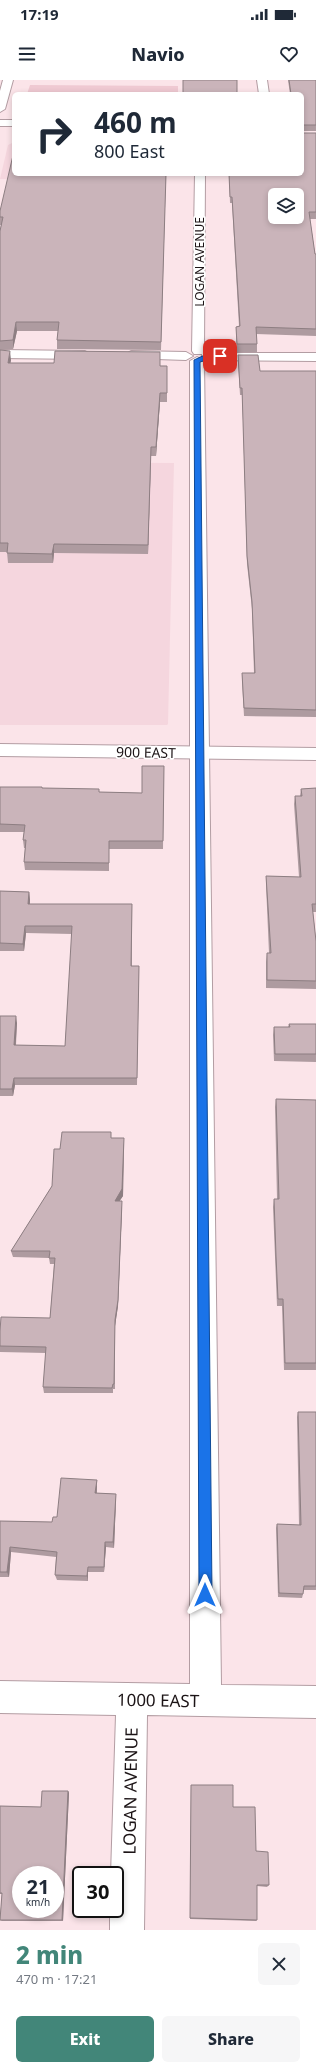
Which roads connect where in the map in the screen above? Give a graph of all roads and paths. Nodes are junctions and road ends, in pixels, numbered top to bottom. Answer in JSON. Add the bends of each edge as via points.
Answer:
{"nodes":[{"id":1,"x":8,"y":80,"type":"edge"},
{"id":2,"x":262,"y":80,"type":"edge"},
{"id":3,"x":264,"y":92,"type":"edge"},
{"id":4,"x":0,"y":109,"type":"edge"},
{"id":5,"x":0,"y":123,"type":"edge"},
{"id":6,"x":12,"y":123,"type":"edge"},
{"id":7,"x":0,"y":133,"type":"edge"},
{"id":8,"x":12,"y":133,"type":"edge"},
{"id":9,"x":200,"y":176,"type":"edge"},
{"id":10,"x":0,"y":354,"type":"edge"},
{"id":11,"x":101,"y":355,"type":"edge"},
{"id":12,"x":116,"y":355,"type":"edge"},
{"id":13,"x":197,"y":356,"type":"junction"},
{"id":14,"x":316,"y":357,"type":"edge"},
{"id":15,"x":0,"y":750,"type":"edge"},
{"id":16,"x":200,"y":753,"type":"junction"},
{"id":17,"x":316,"y":754,"type":"edge"},
{"id":18,"x":0,"y":1697,"type":"edge"},
{"id":19,"x":132,"y":1699,"type":"junction"},
{"id":20,"x":206,"y":1700,"type":"junction"},
{"id":21,"x":316,"y":1702,"type":"edge"},
{"id":22,"x":127,"y":1930,"type":"edge"}],
"edges":[{"from":1,"to":4,"type":"street"},
{"from":2,"to":3,"type":"street"},
{"from":5,"to":6,"type":"street"},
{"from":7,"to":8,"type":"street"},
{"from":9,"to":13,"type":"street","name":"LOGAN AVENUE"},
{"from":10,"to":11,"type":"street"},
{"from":12,"to":13,"type":"street"},
{"from":13,"to":14,"type":"street"},
{"from":13,"to":16,"type":"street","name":"LOGAN AVENUE"},
{"from":15,"to":16,"type":"street","name":"900 EAST"},
{"from":16,"to":17,"type":"street","name":"900 EAST"},
{"from":16,"to":20,"type":"street","name":"LOGAN AVENUE"},
{"from":18,"to":19,"type":"street","name":"1000 EAST"},
{"from":19,"to":20,"type":"street","name":"1000 EAST"},
{"from":19,"to":22,"type":"street","name":"LOGAN AVENUE"},
{"from":20,"to":21,"type":"street","name":"1000 EAST"}]}
